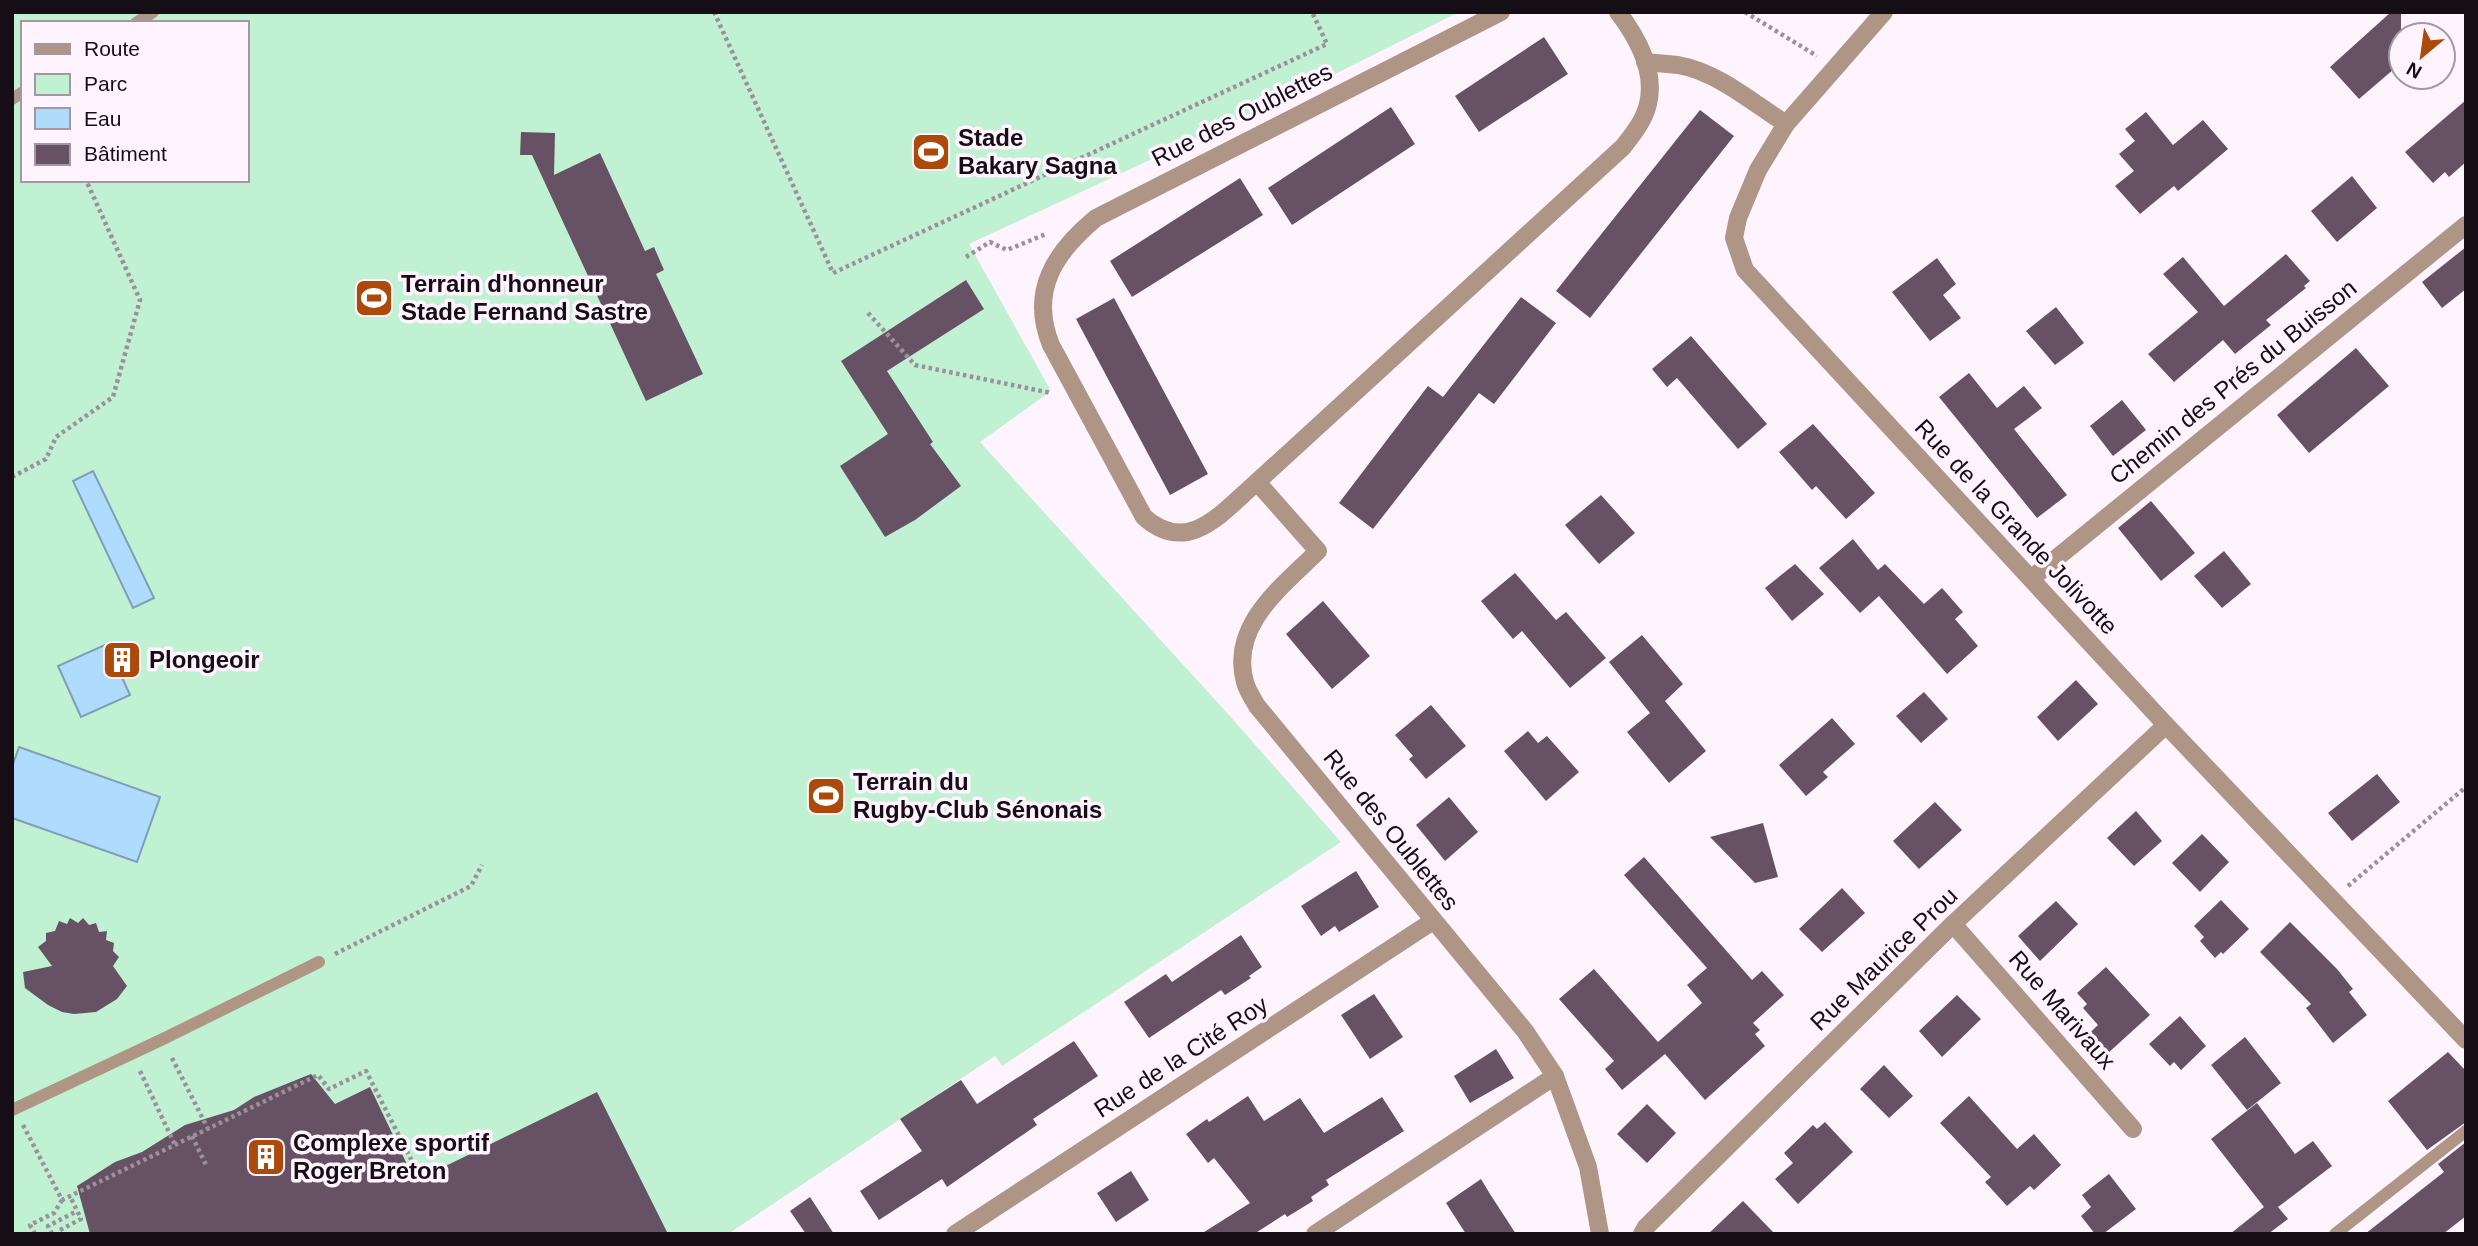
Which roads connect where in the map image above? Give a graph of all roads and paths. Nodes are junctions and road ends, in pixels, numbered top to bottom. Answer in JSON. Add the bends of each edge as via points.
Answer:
{"nodes":[{"id":1,"x":714,"y":12,"type":"edge"},
{"id":2,"x":1312,"y":12,"type":"edge"},
{"id":3,"x":1501,"y":12,"type":"edge"},
{"id":4,"x":1618,"y":12,"type":"edge"},
{"id":5,"x":1745,"y":12,"type":"edge"},
{"id":6,"x":1884,"y":12,"type":"edge"},
{"id":7,"x":1645,"y":62,"type":"junction"},
{"id":8,"x":1835,"y":68,"type":"junction"},
{"id":9,"x":1786,"y":124,"type":"junction"},
{"id":10,"x":87,"y":182,"type":"edge"},
{"id":11,"x":2466,"y":225,"type":"edge"},
{"id":12,"x":1072,"y":238,"type":"junction"},
{"id":13,"x":966,"y":257,"type":"dead end"},
{"id":14,"x":868,"y":313,"type":"dead end"},
{"id":15,"x":1072,"y":384,"type":"junction"},
{"id":16,"x":12,"y":477,"type":"edge"},
{"id":17,"x":1257,"y":482,"type":"junction"},
{"id":18,"x":2032,"y":578,"type":"junction"},
{"id":19,"x":2166,"y":725,"type":"junction"},
{"id":20,"x":2466,"y":788,"type":"edge"},
{"id":21,"x":482,"y":865,"type":"dead end"},
{"id":22,"x":2333,"y":899,"type":"junction"},
{"id":23,"x":1433,"y":921,"type":"junction"},
{"id":24,"x":1954,"y":925,"type":"junction"},
{"id":25,"x":319,"y":962,"type":"joint"},
{"id":26,"x":163,"y":1039,"type":"junction"},
{"id":27,"x":2466,"y":1040,"type":"edge"},
{"id":28,"x":132,"y":1054,"type":"junction"},
{"id":29,"x":1555,"y":1076,"type":"junction"},
{"id":30,"x":13,"y":1109,"type":"edge"},
{"id":31,"x":208,"y":1129,"type":"junction"},
{"id":32,"x":2133,"y":1129,"type":"dead end"},
{"id":33,"x":2466,"y":1131,"type":"edge"},
{"id":34,"x":192,"y":1136,"type":"junction"},
{"id":35,"x":175,"y":1144,"type":"junction"},
{"id":36,"x":207,"y":1167,"type":"dead end"},
{"id":37,"x":418,"y":1173,"type":"dead end"},
{"id":38,"x":70,"y":1196,"type":"junction"},
{"id":39,"x":62,"y":1200,"type":"junction"},
{"id":40,"x":77,"y":1211,"type":"junction"},
{"id":41,"x":60,"y":1230,"type":"dead end"},
{"id":42,"x":35,"y":1234,"type":"edge"},
{"id":43,"x":52,"y":1234,"type":"edge"},
{"id":44,"x":956,"y":1234,"type":"edge"},
{"id":45,"x":1315,"y":1234,"type":"edge"},
{"id":46,"x":1600,"y":1234,"type":"edge"},
{"id":47,"x":1642,"y":1234,"type":"edge"},
{"id":48,"x":2335,"y":1234,"type":"edge"}],
"edges":[{"from":1,"to":2,"type":"path","via":[[832,273],[1326,44]]},
{"from":3,"to":12,"type":"street","name":"Rue des Oublettes","via":[[1096,218]]},
{"from":4,"to":7,"type":"street","name":"Rue des Oublettes","via":[[1635,35]]},
{"from":5,"to":8,"type":"path"},
{"from":6,"to":8,"type":"street","name":"Rue de la Grande Jolivotte"},
{"from":7,"to":9,"type":"street","via":[[1703,74]]},
{"from":7,"to":17,"type":"street","name":"Rue des Oublettes","via":[[1648,105],[1623,147]]},
{"from":8,"to":9,"type":"street","name":"Rue de la Grande Jolivotte"},
{"from":9,"to":18,"type":"street","name":"Rue de la Grande Jolivotte","via":[[1758,170],[1738,218],[1734,238],[1745,270]]},
{"from":10,"to":16,"type":"path","via":[[140,300],[113,397],[56,437],[46,459]]},
{"from":11,"to":18,"type":"street","name":"Chemin des Prés du Buisson"},
{"from":12,"to":13,"type":"path","via":[[1056,230],[1007,250],[990,242]]},
{"from":12,"to":15,"type":"street","name":"Rue des Oublettes","via":[[1050,272],[1042,302],[1045,329]]},
{"from":14,"to":15,"type":"path","via":[[915,365],[1058,394]]},
{"from":15,"to":17,"type":"street","name":"Rue des Oublettes","via":[[1144,517],[1153,525],[1172,533],[1194,532]]},
{"from":17,"to":23,"type":"street","name":"Rue des Oublettes","via":[[1318,551],[1251,624],[1241,662],[1245,685],[1257,706]]},
{"from":18,"to":19,"type":"street","name":"Rue de la Grande Jolivotte"},
{"from":19,"to":22,"type":"street","name":"Rue de la Grande Jolivotte"},
{"from":19,"to":24,"type":"street","name":"Rue Maurice Prou"},
{"from":20,"to":22,"type":"path"},
{"from":21,"to":25,"type":"path","via":[[471,886]]},
{"from":22,"to":27,"type":"street","name":"Rue de la Grande Jolivotte"},
{"from":23,"to":29,"type":"street","name":"Rue des Oublettes","via":[[1525,1031]]},
{"from":23,"to":44,"type":"street","name":"Rue de la Cité Roy"},
{"from":24,"to":32,"type":"street","name":"Rue Marivaux"},
{"from":24,"to":47,"type":"street","name":"Rue Maurice Prou"},
{"from":25,"to":26,"type":"lane"},
{"from":26,"to":28,"type":"lane"},
{"from":26,"to":31,"type":"path"},
{"from":28,"to":30,"type":"lane"},
{"from":28,"to":35,"type":"path"},
{"from":29,"to":45,"type":"street"},
{"from":29,"to":46,"type":"street","name":"Rue des Oublettes","via":[[1588,1167]]},
{"from":30,"to":39,"type":"path"},
{"from":31,"to":34,"type":"path"},
{"from":31,"to":37,"type":"path","via":[[317,1075],[329,1089],[366,1071]]},
{"from":33,"to":48,"type":"lane"},
{"from":34,"to":35,"type":"path"},
{"from":34,"to":36,"type":"path"},
{"from":35,"to":38,"type":"path"},
{"from":38,"to":39,"type":"path"},
{"from":38,"to":40,"type":"path"},
{"from":39,"to":42,"type":"path","via":[[54,1213],[30,1225]]},
{"from":40,"to":41,"type":"path","via":[[81,1219]]},
{"from":40,"to":43,"type":"path","via":[[48,1226]]}]}
